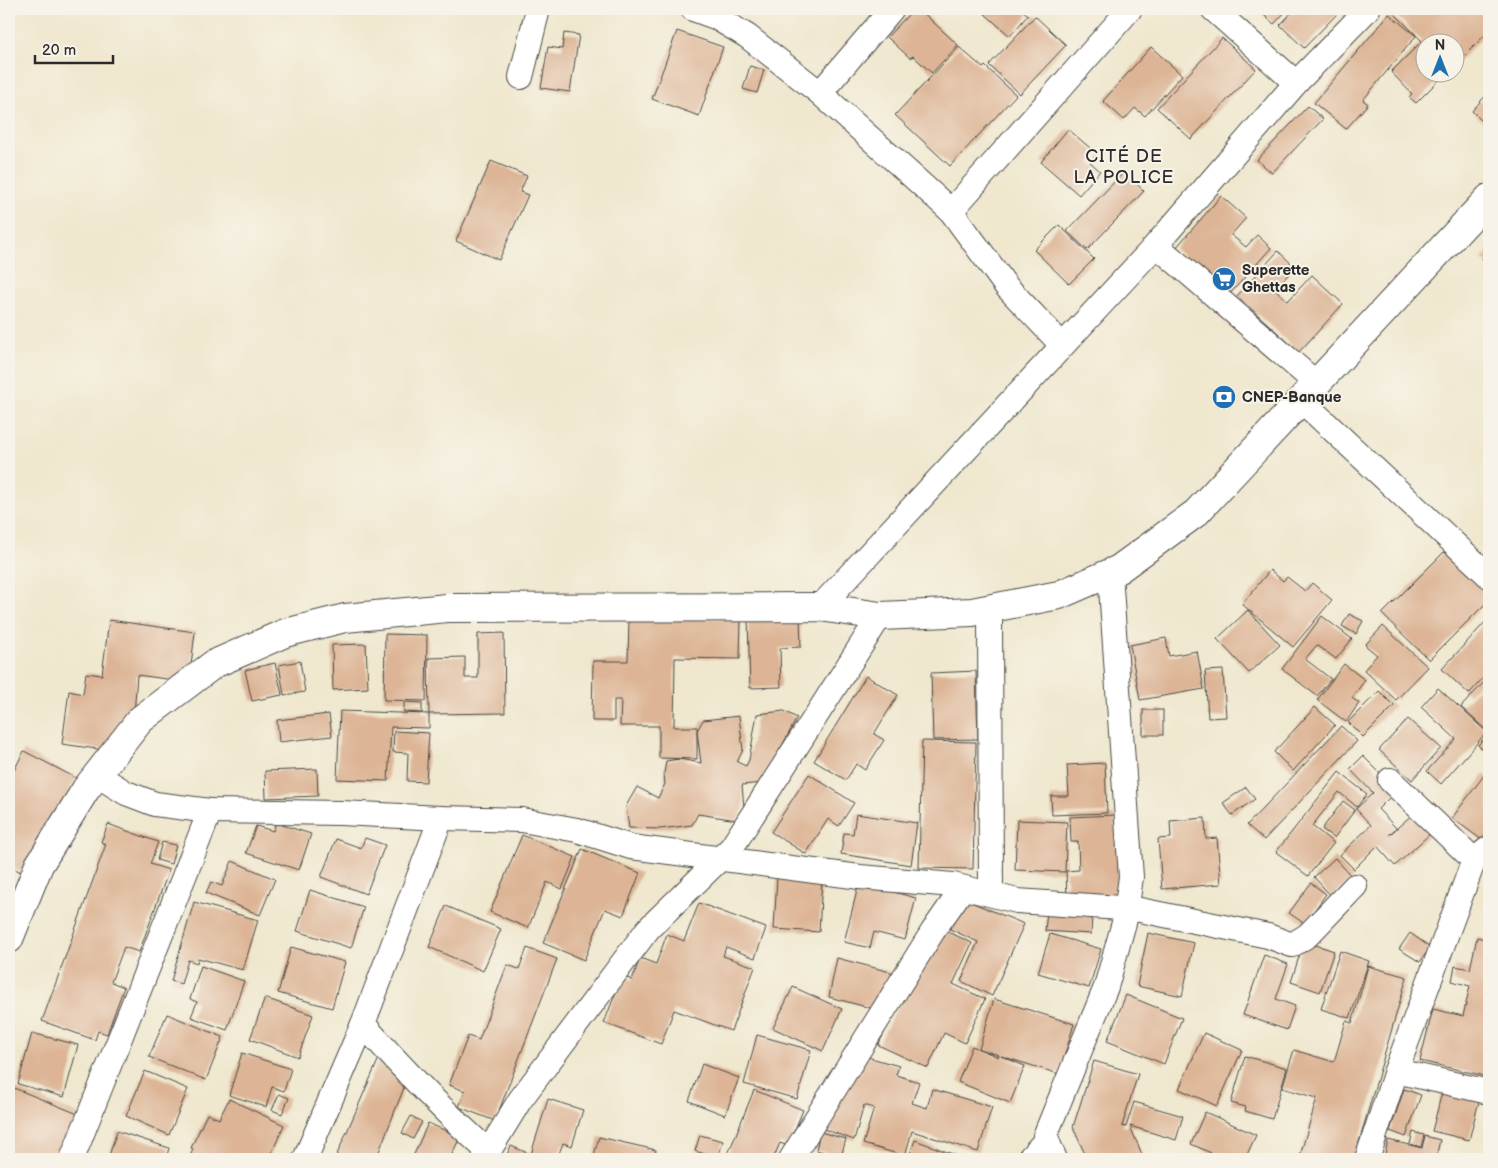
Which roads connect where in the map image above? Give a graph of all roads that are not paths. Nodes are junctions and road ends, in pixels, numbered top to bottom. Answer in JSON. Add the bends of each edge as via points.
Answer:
{"nodes":[{"id":1,"x":538,"y":9,"type":"edge"},
{"id":2,"x":693,"y":9,"type":"edge"},
{"id":3,"x":892,"y":9,"type":"edge"},
{"id":4,"x":1130,"y":9,"type":"edge"},
{"id":5,"x":1213,"y":9,"type":"edge"},
{"id":6,"x":1368,"y":9,"type":"edge"},
{"id":7,"x":521,"y":77,"type":"dead end"},
{"id":8,"x":1296,"y":83,"type":"junction"},
{"id":9,"x":820,"y":93,"type":"junction"},
{"id":10,"x":1489,"y":198,"type":"edge"},
{"id":11,"x":951,"y":211,"type":"junction"},
{"id":12,"x":1156,"y":244,"type":"junction"},
{"id":13,"x":1062,"y":345,"type":"junction"},
{"id":14,"x":1308,"y":392,"type":"junction"},
{"id":15,"x":1110,"y":573,"type":"junction"},
{"id":16,"x":1489,"y":576,"type":"edge"},
{"id":17,"x":820,"y":607,"type":"junction"},
{"id":18,"x":990,"y":608,"type":"junction"},
{"id":19,"x":880,"y":616,"type":"junction"},
{"id":20,"x":97,"y":775,"type":"junction"},
{"id":21,"x":1390,"y":780,"type":"dead end"},
{"id":22,"x":210,"y":811,"type":"junction"},
{"id":23,"x":442,"y":818,"type":"junction"},
{"id":24,"x":1482,"y":854,"type":"edge"},
{"id":25,"x":720,"y":858,"type":"junction"},
{"id":26,"x":1355,"y":886,"type":"dead end"},
{"id":27,"x":963,"y":888,"type":"junction"},
{"id":28,"x":991,"y":893,"type":"junction"},
{"id":29,"x":1126,"y":908,"type":"junction"},
{"id":30,"x":9,"y":939,"type":"edge"},
{"id":31,"x":363,"y":1024,"type":"junction"},
{"id":32,"x":1396,"y":1071,"type":"junction"},
{"id":33,"x":1489,"y":1092,"type":"edge"},
{"id":34,"x":1051,"y":1149,"type":"edge"},
{"id":35,"x":487,"y":1156,"type":"edge"},
{"id":36,"x":72,"y":1159,"type":"edge"},
{"id":37,"x":305,"y":1159,"type":"edge"},
{"id":38,"x":791,"y":1159,"type":"edge"},
{"id":39,"x":1029,"y":1159,"type":"edge"},
{"id":40,"x":1367,"y":1159,"type":"edge"}],
"edges":[{"from":1,"to":7,"type":"street"},
{"from":2,"to":9,"type":"street","via":[[715,17],[747,36]]},
{"from":3,"to":9,"type":"street"},
{"from":4,"to":11,"type":"street"},
{"from":5,"to":8,"type":"street"},
{"from":6,"to":8,"type":"street"},
{"from":8,"to":12,"type":"street"},
{"from":9,"to":11,"type":"street"},
{"from":10,"to":14,"type":"street"},
{"from":11,"to":13,"type":"street","via":[[1006,286]]},
{"from":12,"to":13,"type":"street"},
{"from":12,"to":14,"type":"street"},
{"from":13,"to":17,"type":"street"},
{"from":14,"to":15,"type":"street","via":[[1196,513]]},
{"from":14,"to":16,"type":"street"},
{"from":15,"to":18,"type":"street","via":[[1059,595]]},
{"from":15,"to":29,"type":"street","via":[[1131,877]]},
{"from":17,"to":19,"type":"street"},
{"from":17,"to":20,"type":"street","via":[[447,608],[345,618],[285,632],[214,664],[140,720]]},
{"from":18,"to":19,"type":"street","via":[[972,612]]},
{"from":18,"to":28,"type":"street"},
{"from":19,"to":25,"type":"street","via":[[732,847]]},
{"from":20,"to":22,"type":"street","via":[[126,793],[155,804]]},
{"from":20,"to":30,"type":"street","via":[[39,865]]},
{"from":21,"to":24,"type":"street"},
{"from":22,"to":23,"type":"street"},
{"from":22,"to":36,"type":"street"},
{"from":23,"to":25,"type":"street","via":[[522,820],[577,830],[631,847]]},
{"from":23,"to":31,"type":"street"},
{"from":24,"to":32,"type":"street"},
{"from":25,"to":27,"type":"street"},
{"from":25,"to":35,"type":"street","via":[[648,929],[520,1100]]},
{"from":26,"to":29,"type":"street","via":[[1308,935],[1292,945],[1268,936]]},
{"from":27,"to":28,"type":"street"},
{"from":27,"to":38,"type":"street"},
{"from":28,"to":29,"type":"street","via":[[1017,900]]},
{"from":29,"to":34,"type":"street","via":[[1106,987],[1046,1136]]},
{"from":31,"to":35,"type":"street"},
{"from":31,"to":37,"type":"street"},
{"from":32,"to":33,"type":"street"},
{"from":32,"to":40,"type":"street"},
{"from":34,"to":39,"type":"street"}]}
